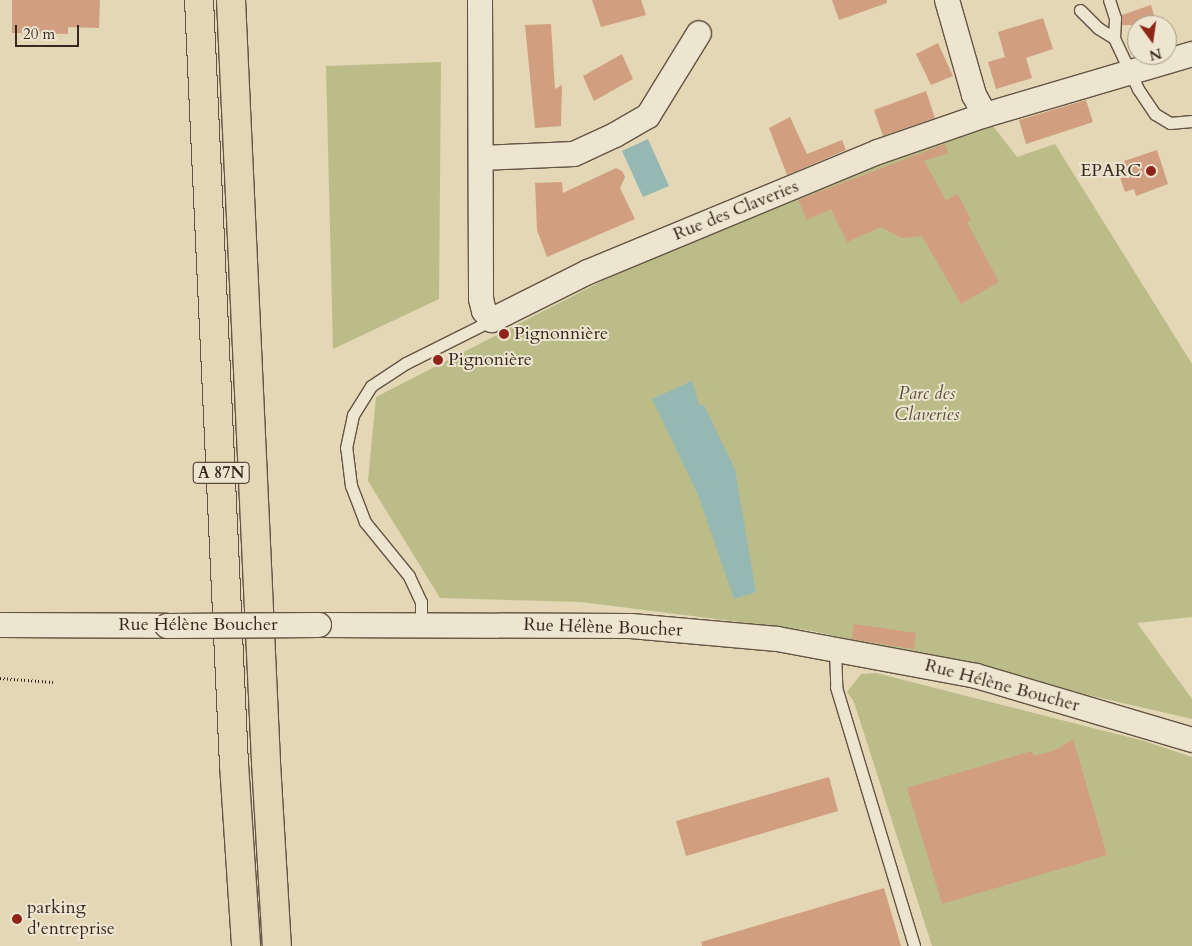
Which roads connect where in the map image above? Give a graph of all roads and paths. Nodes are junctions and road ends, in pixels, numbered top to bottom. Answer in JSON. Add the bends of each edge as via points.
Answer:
{"nodes":[{"id":1,"x":199,"y":0,"type":"edge"},
{"id":2,"x":231,"y":0,"type":"edge"},
{"id":3,"x":480,"y":0,"type":"edge"},
{"id":4,"x":947,"y":0,"type":"edge"},
{"id":5,"x":1109,"y":0,"type":"edge"},
{"id":6,"x":1080,"y":10,"type":"dead end"},
{"id":7,"x":699,"y":33,"type":"dead end"},
{"id":8,"x":1114,"y":38,"type":"junction"},
{"id":9,"x":1192,"y":54,"type":"edge"},
{"id":10,"x":1133,"y":73,"type":"junction"},
{"id":11,"x":985,"y":115,"type":"junction"},
{"id":12,"x":1192,"y":121,"type":"edge"},
{"id":13,"x":481,"y":158,"type":"junction"},
{"id":14,"x":492,"y":320,"type":"junction"},
{"id":15,"x":0,"y":625,"type":"edge"},
{"id":16,"x":422,"y":625,"type":"junction"},
{"id":17,"x":835,"y":649,"type":"junction"},
{"id":18,"x":0,"y":678,"type":"edge"},
{"id":19,"x":53,"y":682,"type":"dead end"},
{"id":20,"x":1192,"y":740,"type":"edge"},
{"id":21,"x":246,"y":946,"type":"edge"},
{"id":22,"x":277,"y":946,"type":"edge"},
{"id":23,"x":914,"y":946,"type":"edge"}],
"edges":[{"from":1,"to":21,"type":"highway","number":"A 87N","via":[[233,754]]},
{"from":2,"to":22,"type":"highway","number":"A 87N"},
{"from":3,"to":13,"type":"street"},
{"from":4,"to":11,"type":"street","via":[[974,95]]},
{"from":5,"to":8,"type":"lane","via":[[1115,18]]},
{"from":6,"to":8,"type":"lane"},
{"from":7,"to":13,"type":"street","via":[[648,116],[616,135],[574,154]]},
{"from":8,"to":10,"type":"lane"},
{"from":9,"to":10,"type":"street","name":"Rue des Claveries"},
{"from":10,"to":11,"type":"street","name":"Rue des Claveries"},
{"from":10,"to":12,"type":"lane","via":[[1138,89],[1155,114],[1170,123]]},
{"from":11,"to":14,"type":"street","name":"Rue des Claveries","via":[[878,152],[588,272]]},
{"from":13,"to":14,"type":"street","via":[[481,299],[484,311]]},
{"from":14,"to":16,"type":"lane","via":[[406,363],[371,386],[353,415],[346,448],[351,486],[365,522],[409,576],[421,602]]},
{"from":15,"to":16,"type":"street","name":"Rue Hélène Boucher","bridge":true},
{"from":16,"to":17,"type":"street","name":"Rue Hélène Boucher","via":[[631,626],[777,639]]},
{"from":17,"to":20,"type":"street","name":"Rue Hélène Boucher","via":[[989,679]]},
{"from":17,"to":23,"type":"lane","via":[[836,687]]},
{"from":18,"to":19,"type":"path"}]}
